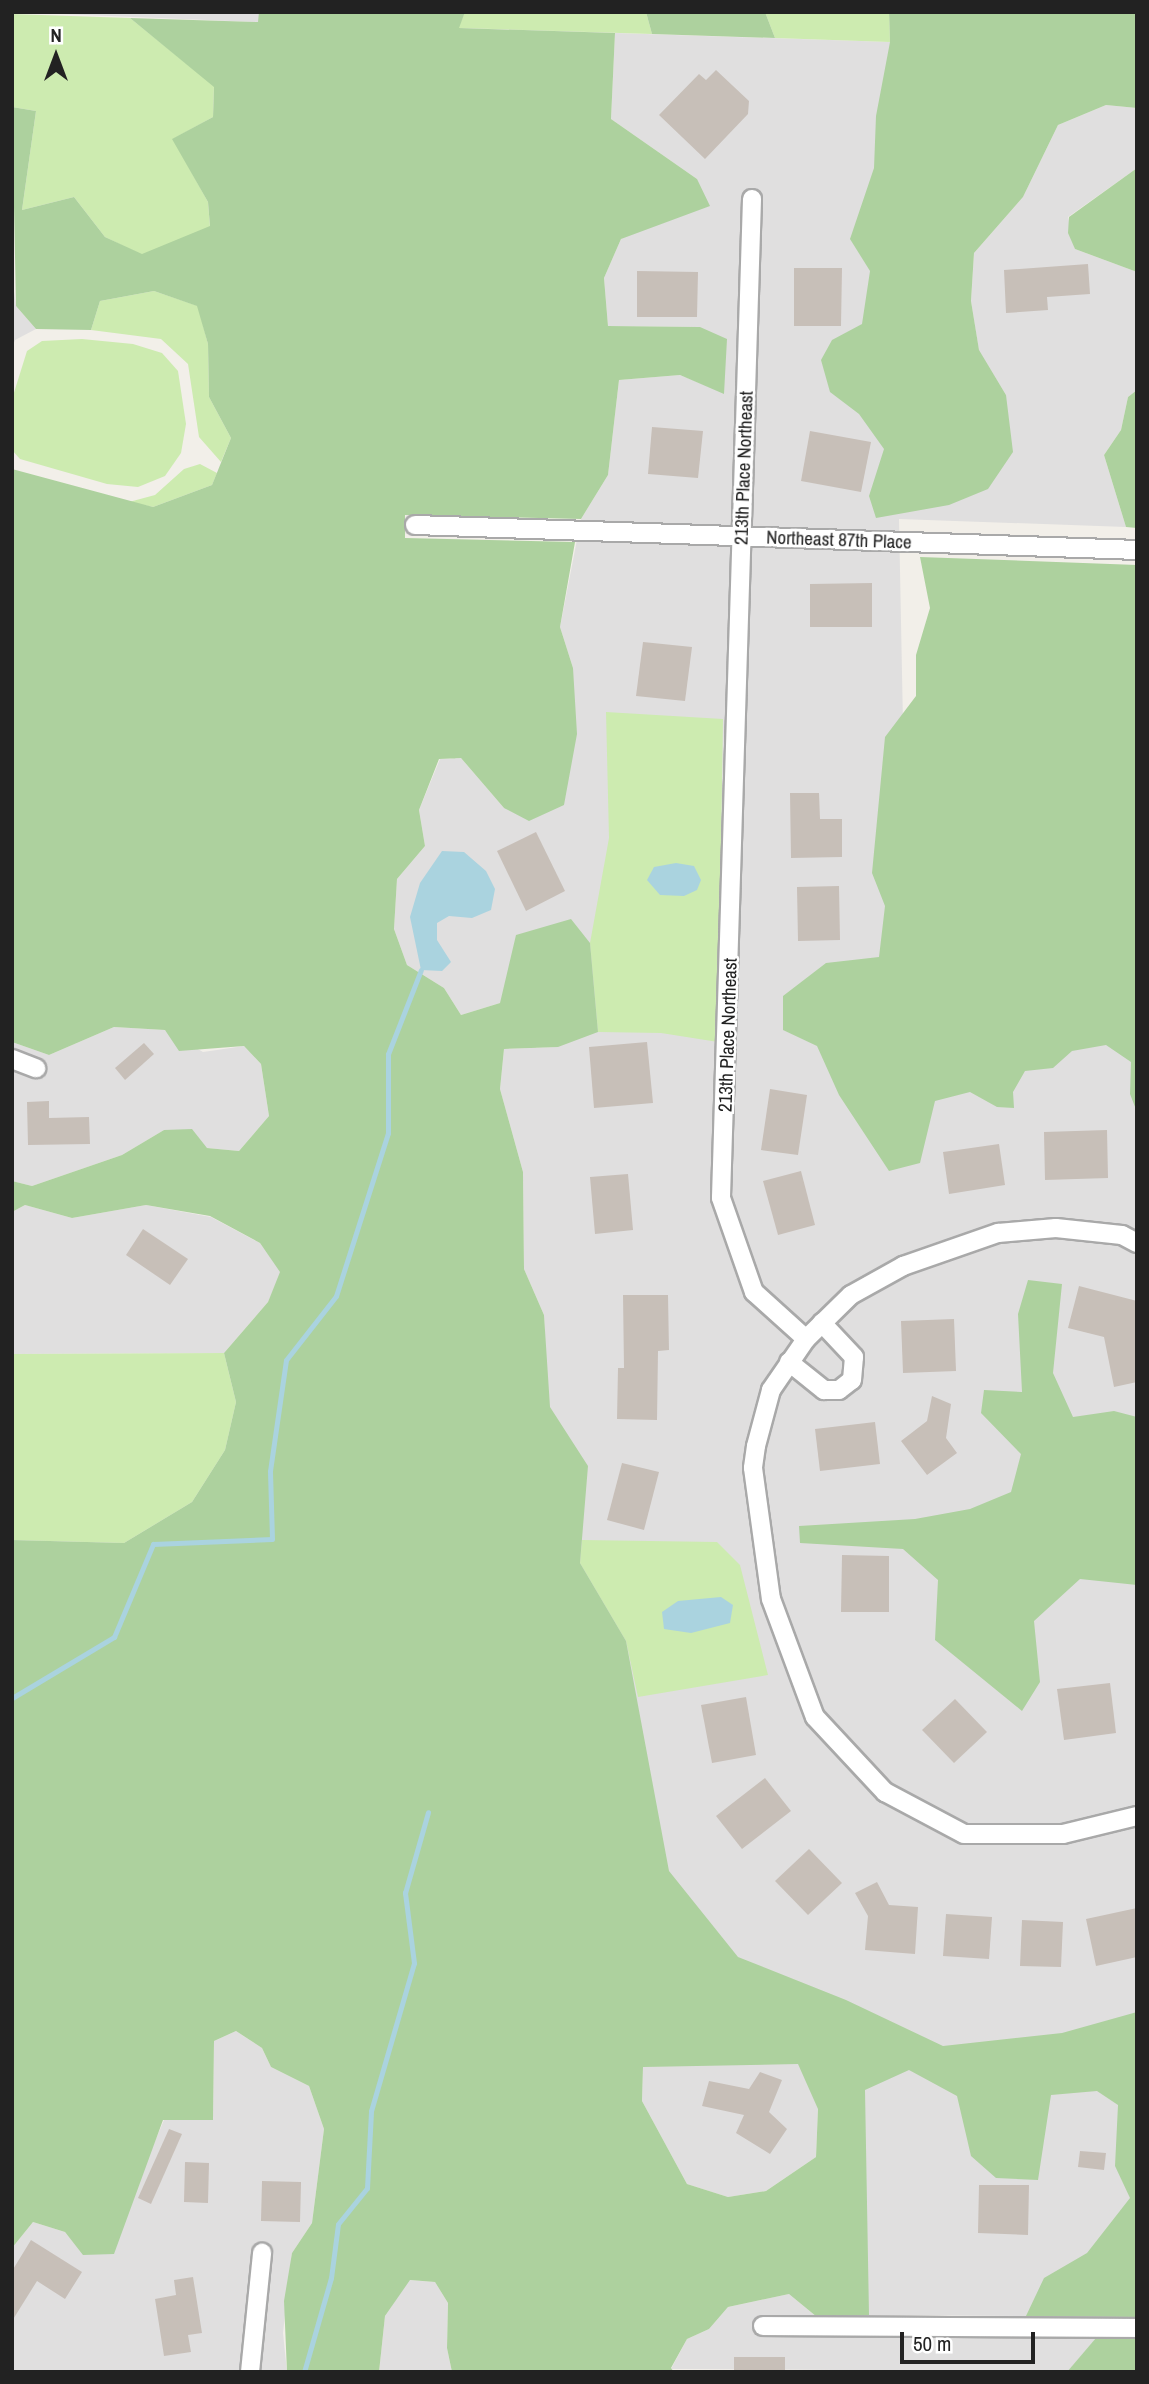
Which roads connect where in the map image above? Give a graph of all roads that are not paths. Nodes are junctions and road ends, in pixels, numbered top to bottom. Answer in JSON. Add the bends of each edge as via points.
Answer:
{"nodes":[{"id":1,"x":752,"y":199,"type":"dead end"},
{"id":2,"x":415,"y":525,"type":"dead end"},
{"id":3,"x":742,"y":536,"type":"junction"},
{"id":4,"x":1137,"y":550,"type":"edge"},
{"id":5,"x":12,"y":1059,"type":"edge"},
{"id":6,"x":36,"y":1068,"type":"dead end"},
{"id":7,"x":1137,"y":1243,"type":"edge"},
{"id":8,"x":822,"y":1323,"type":"junction"},
{"id":9,"x":806,"y":1339,"type":"junction"},
{"id":10,"x":789,"y":1362,"type":"junction"},
{"id":11,"x":1137,"y":1816,"type":"edge"},
{"id":12,"x":262,"y":2253,"type":"dead end"},
{"id":13,"x":763,"y":2326,"type":"dead end"},
{"id":14,"x":1137,"y":2328,"type":"edge"},
{"id":15,"x":250,"y":2372,"type":"edge"}],
"edges":[{"from":1,"to":3,"type":"street","name":"213th Place Northeast"},
{"from":2,"to":3,"type":"street","name":"Northeast 87th Place"},
{"from":3,"to":4,"type":"street","name":"Northeast 87th Place"},
{"from":3,"to":9,"type":"street","name":"213th Place Northeast","via":[[721,1198],[754,1292]]},
{"from":5,"to":6,"type":"street"},
{"from":7,"to":8,"type":"street","via":[[1122,1235],[1068,1229],[998,1233],[903,1266],[850,1296]]},
{"from":8,"to":9,"type":"street"},
{"from":8,"to":10,"type":"street","via":[[854,1357],[852,1380],[839,1390],[824,1390]]},
{"from":9,"to":10,"type":"street"},
{"from":10,"to":11,"type":"street","via":[[771,1390],[753,1468],[771,1599],[815,1717],[885,1792],[964,1834],[1063,1834]]},
{"from":12,"to":15,"type":"street"},
{"from":13,"to":14,"type":"street"}]}
